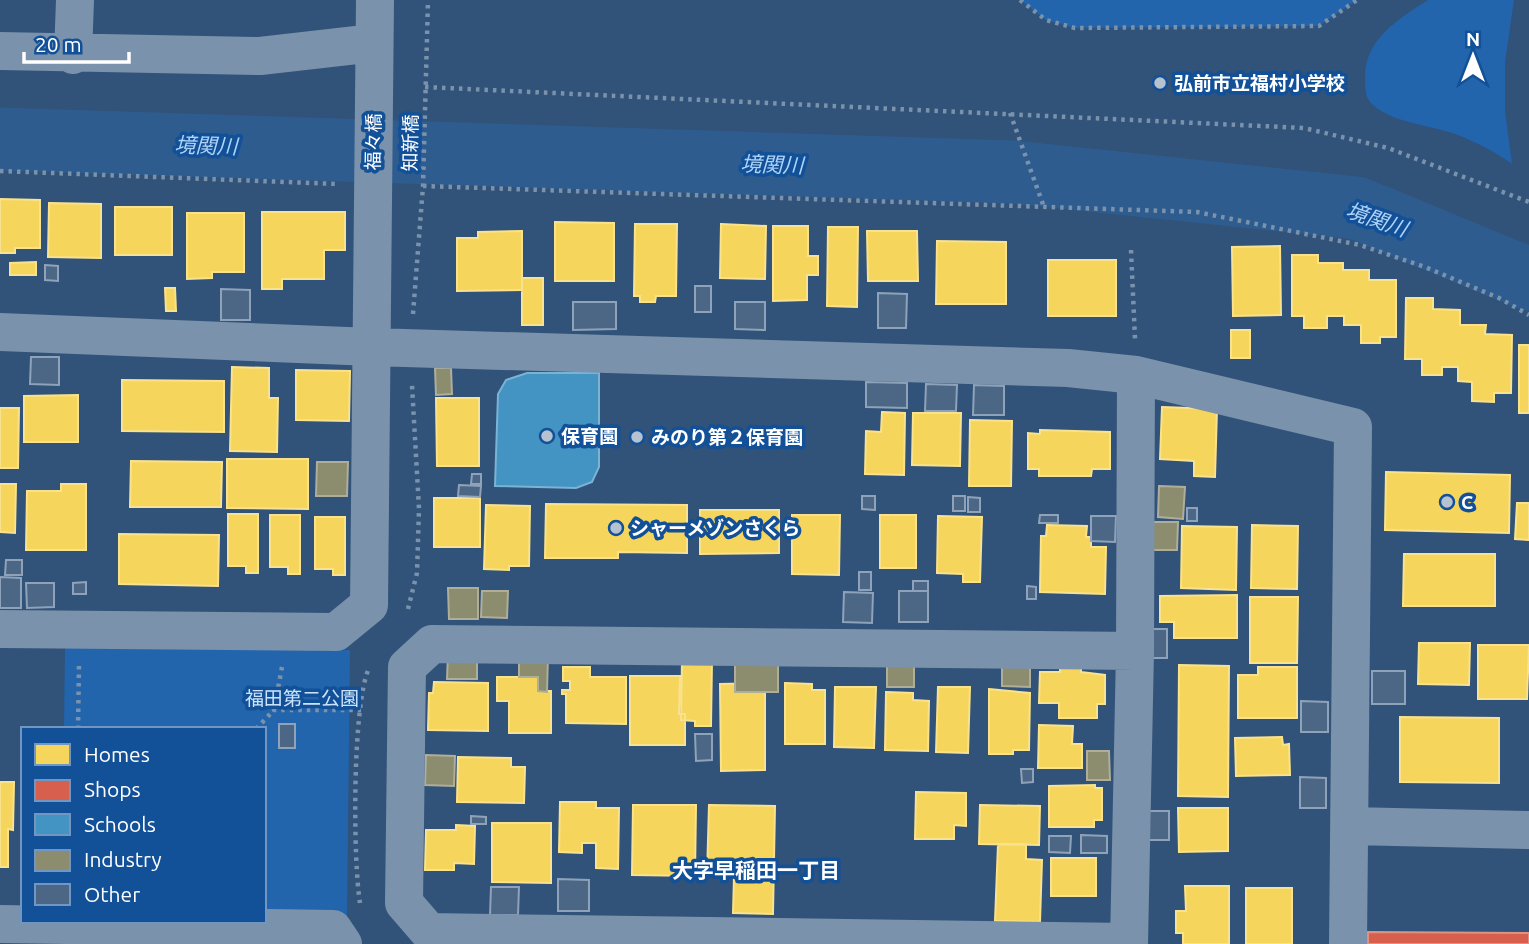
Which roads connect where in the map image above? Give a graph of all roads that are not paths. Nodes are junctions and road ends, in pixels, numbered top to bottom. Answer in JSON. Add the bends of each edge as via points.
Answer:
{"nodes":[{"id":1,"x":75,"y":0,"type":"edge"},
{"id":2,"x":375,"y":0,"type":"edge"},
{"id":3,"x":374,"y":43,"type":"junction"},
{"id":4,"x":0,"y":51,"type":"edge"},
{"id":5,"x":74,"y":55,"type":"junction"},
{"id":6,"x":0,"y":332,"type":"edge"},
{"id":7,"x":372,"y":348,"type":"junction"},
{"id":8,"x":1136,"y":375,"type":"junction"},
{"id":9,"x":0,"y":629,"type":"edge"},
{"id":10,"x":1135,"y":651,"type":"junction"},
{"id":11,"x":1351,"y":826,"type":"junction"},
{"id":12,"x":1529,"y":830,"type":"edge"},
{"id":13,"x":0,"y":924,"type":"edge"},
{"id":14,"x":1129,"y":943,"type":"edge"},
{"id":15,"x":343,"y":944,"type":"edge"},
{"id":16,"x":1348,"y":944,"type":"edge"}],
"edges":[{"from":1,"to":5,"type":"street"},
{"from":2,"to":3,"type":"street","name":"福々橋"},
{"from":3,"to":5,"type":"street","via":[[260,56]]},
{"from":3,"to":7,"type":"street","name":"福々橋"},
{"from":4,"to":5,"type":"street"},
{"from":6,"to":7,"type":"street"},
{"from":7,"to":8,"type":"street","via":[[1054,368]]},
{"from":7,"to":9,"type":"street","name":"福々橋","via":[[369,605],[336,632]]},
{"from":8,"to":10,"type":"street"},
{"from":8,"to":11,"type":"street","via":[[1353,427]]},
{"from":10,"to":14,"type":"street"},
{"from":10,"to":14,"type":"street","via":[[432,644],[407,667],[404,903],[429,932]]},
{"from":11,"to":12,"type":"street"},
{"from":11,"to":16,"type":"street"},
{"from":13,"to":15,"type":"street","via":[[332,929]]}]}
